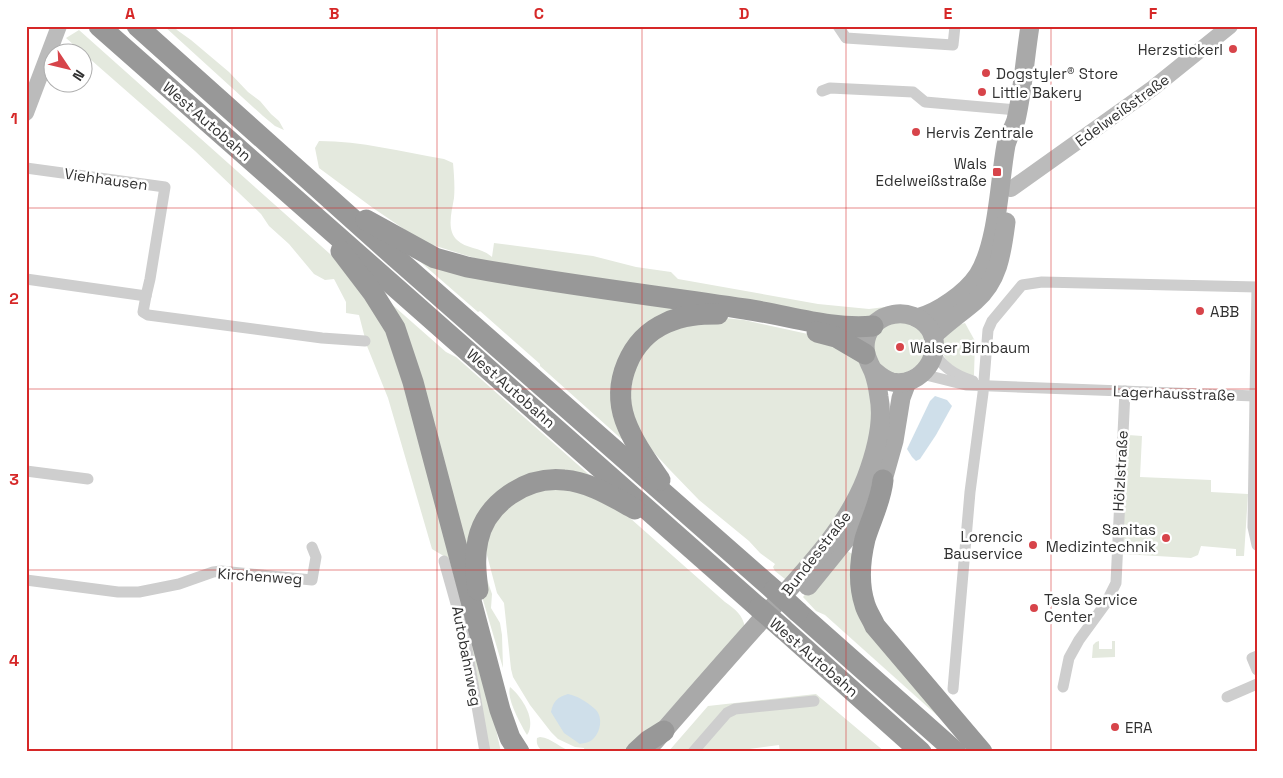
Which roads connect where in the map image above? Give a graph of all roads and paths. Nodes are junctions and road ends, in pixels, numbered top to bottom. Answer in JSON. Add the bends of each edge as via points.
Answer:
{"nodes":[{"id":1,"x":60,"y":26,"type":"edge"},
{"id":2,"x":99,"y":26,"type":"edge"},
{"id":3,"x":137,"y":26,"type":"edge"},
{"id":4,"x":838,"y":26,"type":"edge"},
{"id":5,"x":954,"y":26,"type":"edge"},
{"id":6,"x":1030,"y":26,"type":"edge"},
{"id":7,"x":1230,"y":26,"type":"edge"},
{"id":8,"x":822,"y":91,"type":"dead end"},
{"id":9,"x":26,"y":113,"type":"edge"},
{"id":10,"x":1016,"y":116,"type":"junction"},
{"id":11,"x":26,"y":168,"type":"edge"},
{"id":12,"x":1011,"y":189,"type":"junction"},
{"id":13,"x":333,"y":202,"type":"junction"},
{"id":14,"x":317,"y":218,"type":"junction"},
{"id":15,"x":26,"y":279,"type":"edge"},
{"id":16,"x":1257,"y":287,"type":"edge"},
{"id":17,"x":146,"y":296,"type":"junction"},
{"id":18,"x":917,"y":318,"type":"junction"},
{"id":19,"x":873,"y":326,"type":"junction"},
{"id":20,"x":365,"y":342,"type":"dead end"},
{"id":21,"x":934,"y":344,"type":"junction"},
{"id":22,"x":869,"y":362,"type":"junction"},
{"id":23,"x":914,"y":378,"type":"junction"},
{"id":24,"x":984,"y":385,"type":"junction"},
{"id":25,"x":1125,"y":391,"type":"junction"},
{"id":26,"x":1255,"y":396,"type":"junction"},
{"id":27,"x":26,"y":470,"type":"edge"},
{"id":28,"x":88,"y":479,"type":"dead end"},
{"id":29,"x":883,"y":480,"type":"junction"},
{"id":30,"x":676,"y":503,"type":"junction"},
{"id":31,"x":660,"y":521,"type":"junction"},
{"id":32,"x":1255,"y":526,"type":"edge"},
{"id":33,"x":1257,"y":545,"type":"edge"},
{"id":34,"x":312,"y":547,"type":"dead end"},
{"id":35,"x":444,"y":561,"type":"dead end"},
{"id":36,"x":26,"y":580,"type":"edge"},
{"id":37,"x":1257,"y":656,"type":"edge"},
{"id":38,"x":1257,"y":670,"type":"edge"},
{"id":39,"x":1257,"y":684,"type":"edge"},
{"id":40,"x":1063,"y":687,"type":"dead end"},
{"id":41,"x":953,"y":689,"type":"dead end"},
{"id":42,"x":1227,"y":697,"type":"dead end"},
{"id":43,"x":814,"y":701,"type":"dead end"},
{"id":44,"x":662,"y":742,"type":"edge"},
{"id":45,"x":484,"y":752,"type":"edge"},
{"id":46,"x":519,"y":752,"type":"edge"},
{"id":47,"x":536,"y":752,"type":"edge"},
{"id":48,"x":636,"y":752,"type":"edge"},
{"id":49,"x":646,"y":752,"type":"edge"},
{"id":50,"x":693,"y":752,"type":"edge"},
{"id":51,"x":921,"y":752,"type":"edge"},
{"id":52,"x":956,"y":752,"type":"edge"},
{"id":53,"x":982,"y":752,"type":"edge"}],
"edges":[{"from":1,"to":9,"type":"street"},
{"from":2,"to":14,"type":"highway","name":"West Autobahn"},
{"from":3,"to":13,"type":"highway","name":"West Autobahn"},
{"from":4,"to":5,"type":"street","via":[[846,38],[953,45]]},
{"from":6,"to":10,"type":"main road","name":"Bundesstraße"},
{"from":7,"to":12,"type":"street","name":"Edelweißstraße","via":[[1153,88]]},
{"from":8,"to":10,"type":"street","via":[[830,88],[913,92],[925,102]]},
{"from":10,"to":12,"type":"main road","name":"Bundesstraße","via":[[1017,144]]},
{"from":10,"to":18,"type":"main road","name":"Bundesstraße","via":[[1007,143],[991,240],[984,262],[959,294],[931,314]]},
{"from":11,"to":17,"type":"street","name":"Viehhausen","via":[[165,188]]},
{"from":12,"to":21,"type":"main road","name":"Bundesstraße","via":[[1001,257],[992,280]]},
{"from":13,"to":19,"type":"highway","via":[[435,258],[466,268],[768,312],[834,325]]},
{"from":13,"to":30,"type":"highway","name":"West Autobahn"},
{"from":14,"to":31,"type":"highway","name":"West Autobahn"},
{"from":14,"to":46,"type":"highway","via":[[374,293],[394,328],[413,382],[500,710]]},
{"from":15,"to":17,"type":"street"},
{"from":16,"to":24,"type":"street","name":"Lagerhausstraße","via":[[1042,282],[1022,285],[988,330]]},
{"from":16,"to":26,"type":"street","name":"Lagerhausstraße"},
{"from":17,"to":20,"type":"street","name":"Viehhausen","via":[[143,312],[148,315]]},
{"from":18,"to":19,"type":"main road","via":[[909,314],[887,315]]},
{"from":18,"to":21,"type":"main road","via":[[928,327]]},
{"from":19,"to":22,"type":"main road","name":"Bundesstraße","via":[[866,340]]},
{"from":21,"to":23,"type":"main road","name":"Bundesstraße","via":[[930,365]]},
{"from":21,"to":24,"type":"street","name":"Lagerhausstraße","via":[[937,358],[944,365],[958,375]]},
{"from":22,"to":23,"type":"main road","via":[[882,378],[892,382]]},
{"from":22,"to":30,"type":"highway","via":[[830,335],[723,314],[682,316],[664,323],[646,336],[631,354],[624,370],[620,401],[632,436]]},
{"from":22,"to":44,"type":"main road","name":"Bundesstraße","via":[[880,397],[878,434],[866,477],[849,513]]},
{"from":23,"to":24,"type":"street","name":"Lagerhausstraße"},
{"from":23,"to":29,"type":"main road","name":"Bundesstraße","via":[[901,398]]},
{"from":24,"to":25,"type":"street","name":"Lagerhausstraße"},
{"from":24,"to":41,"type":"street","name":"Lagerhausstraße","via":[[970,492]]},
{"from":25,"to":26,"type":"street","name":"Lagerhausstraße"},
{"from":25,"to":40,"type":"street","name":"Hölzlstraße","via":[[1116,583],[1069,658]]},
{"from":26,"to":32,"type":"street"},
{"from":27,"to":28,"type":"street"},
{"from":29,"to":44,"type":"main road","name":"Bundesstraße","via":[[855,528],[830,560]]},
{"from":29,"to":53,"type":"highway","via":[[861,563],[860,584],[865,605],[876,626]]},
{"from":30,"to":52,"type":"highway","name":"West Autobahn","bridge":true},
{"from":31,"to":47,"type":"highway","via":[[594,488],[563,480],[524,486],[508,495],[495,507],[482,527],[475,569],[485,620],[514,719]]},
{"from":31,"to":51,"type":"highway","name":"West Autobahn","bridge":true},
{"from":32,"to":33,"type":"street"},
{"from":34,"to":36,"type":"street","name":"Kirchenweg","via":[[316,557],[312,580],[221,571],[140,592]]},
{"from":35,"to":45,"type":"street","name":"Autobahnweg","via":[[464,632]]},
{"from":37,"to":38,"type":"street","via":[[1252,658]]},
{"from":39,"to":42,"type":"street"},
{"from":43,"to":50,"type":"street","via":[[735,708]]},
{"from":44,"to":48,"type":"highway","via":[[648,741]]},
{"from":44,"to":49,"type":"main road","name":"Bundesstraße"}]}
